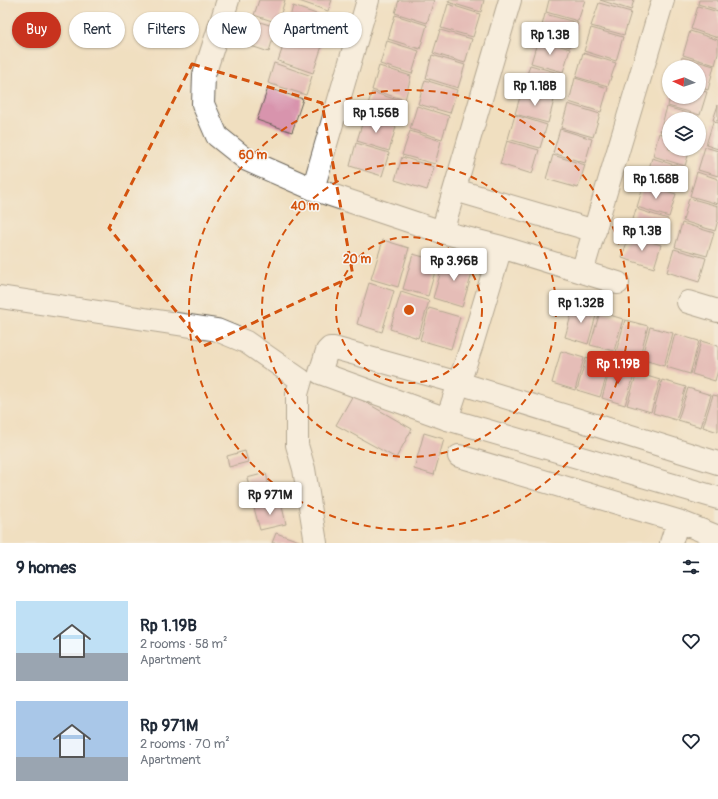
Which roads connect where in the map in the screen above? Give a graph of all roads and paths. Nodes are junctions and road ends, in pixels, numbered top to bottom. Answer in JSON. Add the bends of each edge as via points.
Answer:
{"nodes":[{"id":1,"x":228,"y":0,"type":"edge"},
{"id":2,"x":368,"y":0,"type":"edge"},
{"id":3,"x":510,"y":0,"type":"edge"},
{"id":4,"x":663,"y":0,"type":"edge"},
{"id":5,"x":313,"y":189,"type":"junction"},
{"id":6,"x":455,"y":190,"type":"junction"},
{"id":7,"x":594,"y":231,"type":"junction"},
{"id":8,"x":442,"y":232,"type":"junction"},
{"id":9,"x":501,"y":247,"type":"junction"},
{"id":10,"x":582,"y":272,"type":"junction"},
{"id":11,"x":618,"y":283,"type":"dead end"},
{"id":12,"x":0,"y":297,"type":"edge"},
{"id":13,"x":688,"y":302,"type":"dead end"},
{"id":14,"x":718,"y":311,"type":"edge"},
{"id":15,"x":311,"y":376,"type":"junction"},
{"id":16,"x":459,"y":383,"type":"junction"},
{"id":17,"x":447,"y":419,"type":"junction"},
{"id":18,"x":459,"y":456,"type":"dead end"},
{"id":19,"x":718,"y":463,"type":"edge"},
{"id":20,"x":718,"y":498,"type":"edge"},
{"id":21,"x":678,"y":521,"type":"junction"},
{"id":22,"x":718,"y":537,"type":"edge"},
{"id":23,"x":316,"y":543,"type":"edge"},
{"id":24,"x":671,"y":543,"type":"edge"}],
"edges":[{"from":1,"to":5,"type":"street","via":[[204,75],[203,104],[217,136],[247,160]]},
{"from":2,"to":5,"type":"street"},
{"from":3,"to":6,"type":"street"},
{"from":4,"to":7,"type":"street"},
{"from":5,"to":8,"type":"street"},
{"from":6,"to":7,"type":"street"},
{"from":6,"to":8,"type":"street"},
{"from":7,"to":10,"type":"street"},
{"from":8,"to":9,"type":"street"},
{"from":9,"to":10,"type":"street"},
{"from":9,"to":16,"type":"street"},
{"from":10,"to":11,"type":"street"},
{"from":12,"to":15,"type":"street","via":[[217,330]]},
{"from":13,"to":14,"type":"street"},
{"from":15,"to":16,"type":"street","via":[[327,351],[334,348]]},
{"from":15,"to":17,"type":"street"},
{"from":15,"to":23,"type":"street","via":[[297,394],[297,445],[304,470]]},
{"from":16,"to":17,"type":"street"},
{"from":16,"to":19,"type":"street"},
{"from":17,"to":20,"type":"street"},
{"from":18,"to":21,"type":"street"},
{"from":21,"to":22,"type":"street"},
{"from":21,"to":24,"type":"street"}]}
